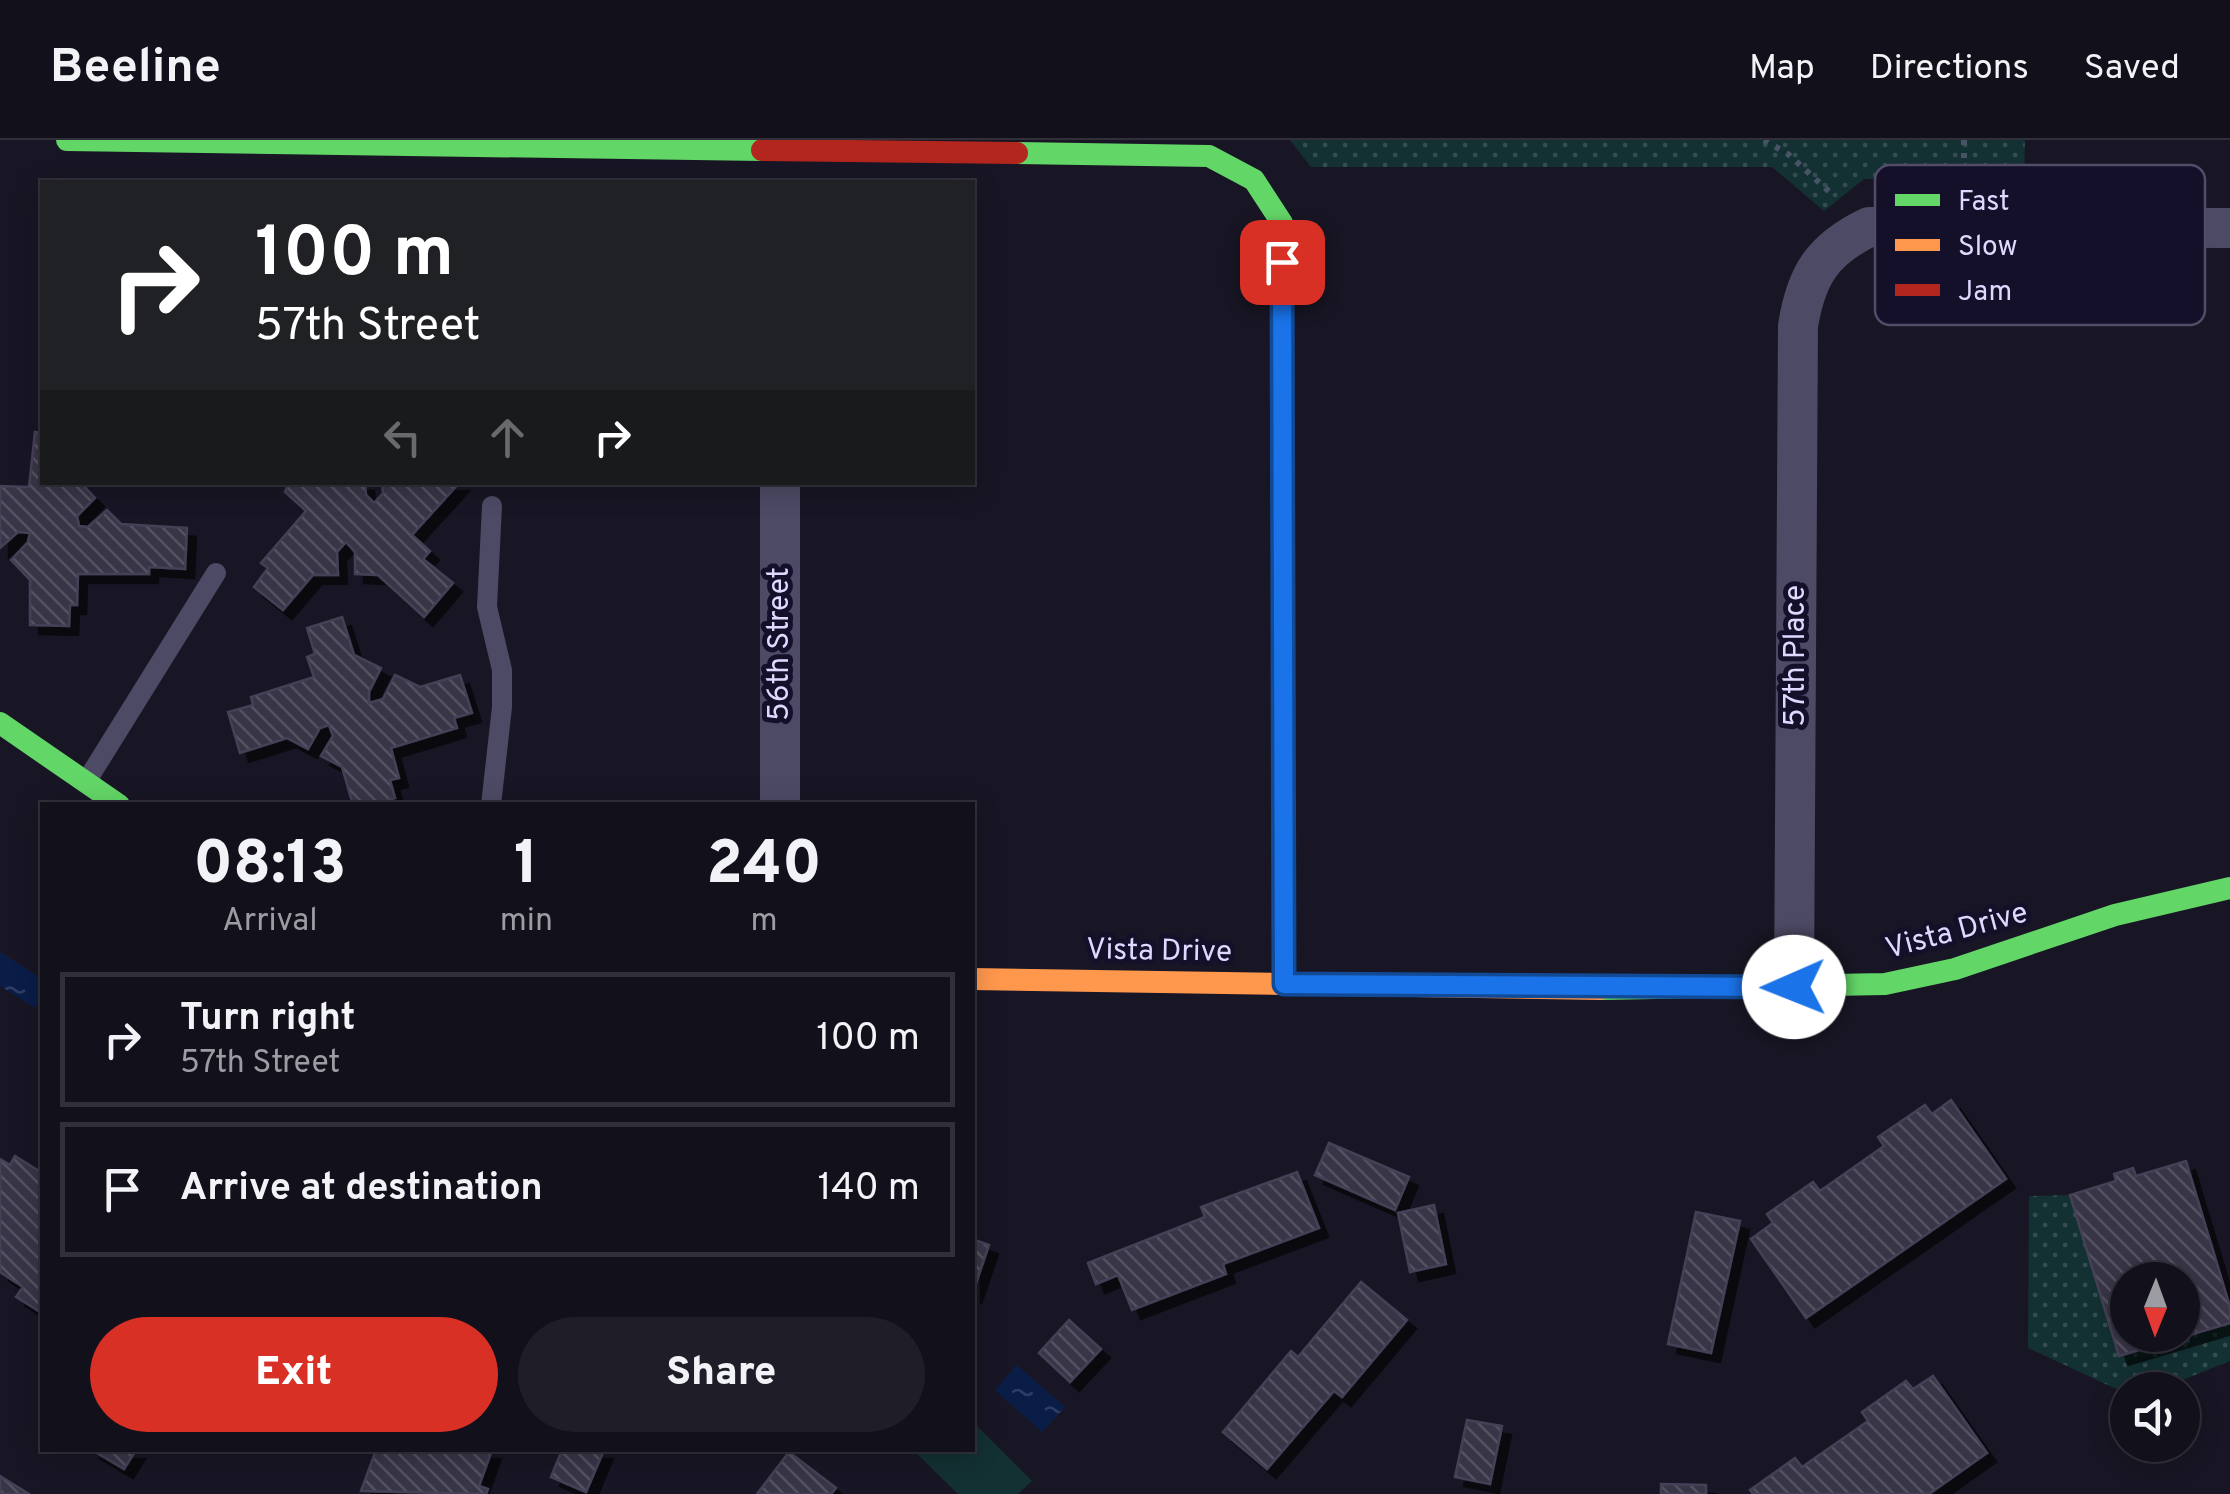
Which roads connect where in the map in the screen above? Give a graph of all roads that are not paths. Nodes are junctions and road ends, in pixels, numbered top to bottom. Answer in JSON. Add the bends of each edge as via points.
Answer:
{"nodes":[{"id":1,"x":66,"y":140,"type":"edge"},
{"id":2,"x":782,"y":158,"type":"edge"},
{"id":3,"x":1875,"y":226,"type":"edge"},
{"id":4,"x":2205,"y":228,"type":"edge"},
{"id":5,"x":2230,"y":228,"type":"edge"},
{"id":6,"x":780,"y":485,"type":"edge"},
{"id":7,"x":492,"y":506,"type":"dead end"},
{"id":8,"x":216,"y":573,"type":"dead end"},
{"id":9,"x":0,"y":723,"type":"edge"},
{"id":10,"x":85,"y":784,"type":"junction"},
{"id":11,"x":114,"y":802,"type":"edge"},
{"id":12,"x":490,"y":802,"type":"edge"},
{"id":13,"x":780,"y":802,"type":"edge"},
{"id":14,"x":2230,"y":888,"type":"edge"},
{"id":15,"x":975,"y":980,"type":"edge"},
{"id":16,"x":1284,"y":984,"type":"junction"},
{"id":17,"x":1794,"y":987,"type":"junction"}],
"edges":[{"from":1,"to":2,"type":"street"},
{"from":2,"to":16,"type":"street","via":[[1210,156],[1240,166],[1266,190],[1282,223]]},
{"from":3,"to":17,"type":"street","name":"57th Place","via":[[1841,240],[1818,262],[1804,289],[1798,326]]},
{"from":4,"to":5,"type":"street","name":"57th Place"},
{"from":6,"to":13,"type":"street","name":"56th Street"},
{"from":7,"to":12,"type":"lane","via":[[487,607],[502,670],[502,707]]},
{"from":8,"to":10,"type":"lane"},
{"from":9,"to":10,"type":"street"},
{"from":10,"to":11,"type":"street"},
{"from":14,"to":17,"type":"street","name":"Vista Drive","via":[[2115,915],[1956,969],[1886,984]]},
{"from":15,"to":16,"type":"street","name":"Vista Drive"},
{"from":16,"to":17,"type":"street","name":"Vista Drive"}]}
